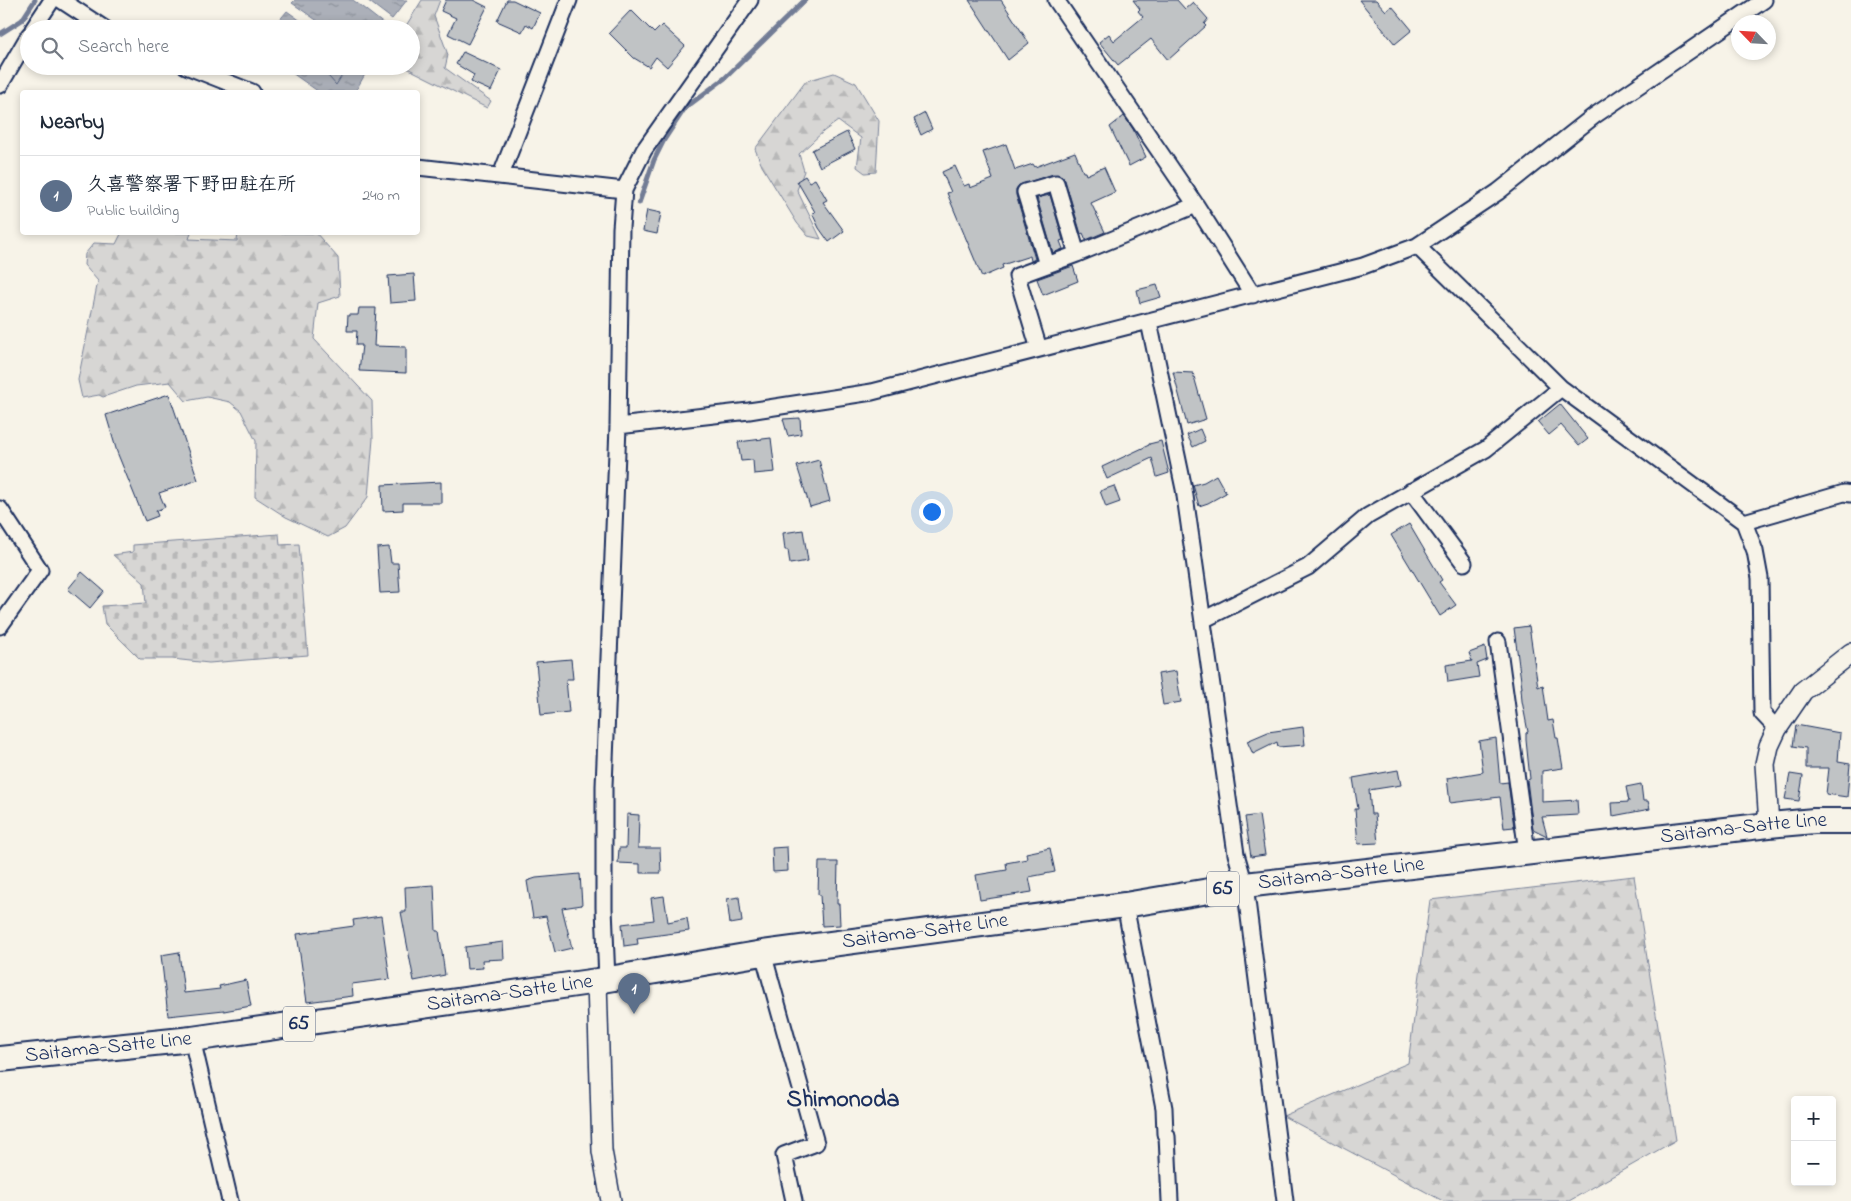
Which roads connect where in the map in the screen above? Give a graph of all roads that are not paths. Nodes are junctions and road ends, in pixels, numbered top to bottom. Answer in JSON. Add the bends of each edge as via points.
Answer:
{"nodes":[{"id":1,"x":52,"y":0,"type":"edge"},
{"id":2,"x":62,"y":0,"type":"edge"},
{"id":3,"x":569,"y":0,"type":"edge"},
{"id":4,"x":750,"y":0,"type":"edge"},
{"id":5,"x":1056,"y":0,"type":"edge"},
{"id":6,"x":1764,"y":0,"type":"edge"},
{"id":7,"x":39,"y":20,"type":"edge"},
{"id":8,"x":91,"y":20,"type":"edge"},
{"id":9,"x":20,"y":51,"type":"edge"},
{"id":10,"x":209,"y":75,"type":"edge"},
{"id":11,"x":0,"y":85,"type":"edge"},
{"id":12,"x":247,"y":90,"type":"edge"},
{"id":13,"x":420,"y":167,"type":"edge"},
{"id":14,"x":501,"y":175,"type":"junction"},
{"id":15,"x":624,"y":190,"type":"junction"},
{"id":16,"x":1196,"y":205,"type":"junction"},
{"id":17,"x":1417,"y":246,"type":"junction"},
{"id":18,"x":1077,"y":254,"type":"junction"},
{"id":19,"x":1047,"y":265,"type":"junction"},
{"id":20,"x":1253,"y":295,"type":"junction"},
{"id":21,"x":1149,"y":322,"type":"junction"},
{"id":22,"x":1039,"y":349,"type":"junction"},
{"id":23,"x":1561,"y":388,"type":"junction"},
{"id":24,"x":618,"y":426,"type":"junction"},
{"id":25,"x":1411,"y":491,"type":"junction"},
{"id":26,"x":1851,"y":494,"type":"edge"},
{"id":27,"x":0,"y":509,"type":"edge"},
{"id":28,"x":1744,"y":522,"type":"junction"},
{"id":29,"x":1464,"y":563,"type":"dead end"},
{"id":30,"x":1203,"y":620,"type":"junction"},
{"id":31,"x":0,"y":626,"type":"edge"},
{"id":32,"x":1498,"y":642,"type":"dead end"},
{"id":33,"x":1851,"y":653,"type":"edge"},
{"id":34,"x":1776,"y":729,"type":"junction"},
{"id":35,"x":1851,"y":821,"type":"edge"},
{"id":36,"x":1769,"y":825,"type":"junction"},
{"id":37,"x":1527,"y":852,"type":"junction"},
{"id":38,"x":1245,"y":885,"type":"junction"},
{"id":39,"x":1125,"y":904,"type":"junction"},
{"id":40,"x":763,"y":953,"type":"junction"},
{"id":41,"x":602,"y":981,"type":"junction"},
{"id":42,"x":192,"y":1039,"type":"junction"},
{"id":43,"x":0,"y":1059,"type":"edge"},
{"id":44,"x":230,"y":1201,"type":"edge"},
{"id":45,"x":611,"y":1201,"type":"edge"},
{"id":46,"x":794,"y":1201,"type":"edge"},
{"id":47,"x":1170,"y":1201,"type":"edge"},
{"id":48,"x":1285,"y":1201,"type":"edge"}],
"edges":[{"from":1,"to":7,"type":"street"},
{"from":2,"to":8,"type":"street"},
{"from":3,"to":14,"type":"street"},
{"from":4,"to":15,"type":"street","via":[[644,150]]},
{"from":5,"to":16,"type":"street"},
{"from":6,"to":17,"type":"street","via":[[1594,116],[1498,192]]},
{"from":9,"to":11,"type":"street"},
{"from":10,"to":12,"type":"street"},
{"from":13,"to":14,"type":"street"},
{"from":14,"to":15,"type":"street"},
{"from":15,"to":24,"type":"street"},
{"from":16,"to":18,"type":"street"},
{"from":16,"to":20,"type":"street"},
{"from":17,"to":20,"type":"street","via":[[1363,266]]},
{"from":17,"to":23,"type":"street"},
{"from":18,"to":19,"type":"street"},
{"from":18,"to":19,"type":"street","via":[[1056,183],[1026,192]]},
{"from":19,"to":22,"type":"street","via":[[1017,276]]},
{"from":20,"to":21,"type":"street"},
{"from":21,"to":22,"type":"street"},
{"from":21,"to":30,"type":"street","via":[[1184,489]]},
{"from":22,"to":24,"type":"street","via":[[872,392]]},
{"from":23,"to":25,"type":"street","via":[[1486,449]]},
{"from":23,"to":28,"type":"street"},
{"from":24,"to":41,"type":"street","via":[[604,786]]},
{"from":25,"to":29,"type":"street"},
{"from":25,"to":30,"type":"street","via":[[1368,516],[1308,567]]},
{"from":26,"to":28,"type":"street","via":[[1844,493]]},
{"from":27,"to":31,"type":"street","via":[[40,570]]},
{"from":28,"to":34,"type":"street","via":[[1755,551],[1760,578],[1762,713]]},
{"from":30,"to":38,"type":"street","via":[[1236,854]]},
{"from":32,"to":37,"type":"street"},
{"from":33,"to":34,"type":"street","via":[[1804,691]]},
{"from":34,"to":36,"type":"street","via":[[1765,764]]},
{"from":35,"to":36,"type":"main road","name":"Saitama-Satte Line","number":"65"},
{"from":36,"to":37,"type":"main road","name":"Saitama-Satte Line","number":"65"},
{"from":37,"to":38,"type":"main road","name":"Saitama-Satte Line","number":"65"},
{"from":38,"to":39,"type":"main road","name":"Saitama-Satte Line","number":"65"},
{"from":38,"to":48,"type":"street"},
{"from":39,"to":40,"type":"main road","name":"Saitama-Satte Line","number":"65"},
{"from":39,"to":47,"type":"street","via":[[1164,1108]]},
{"from":40,"to":41,"type":"main road","name":"Saitama-Satte Line","number":"65"},
{"from":40,"to":46,"type":"street","via":[[816,1143],[784,1155]]},
{"from":41,"to":42,"type":"main road","name":"Saitama-Satte Line","number":"65"},
{"from":41,"to":45,"type":"street","via":[[602,1151]]},
{"from":42,"to":43,"type":"main road","name":"Saitama-Satte Line","number":"65"},
{"from":42,"to":44,"type":"street"}]}
